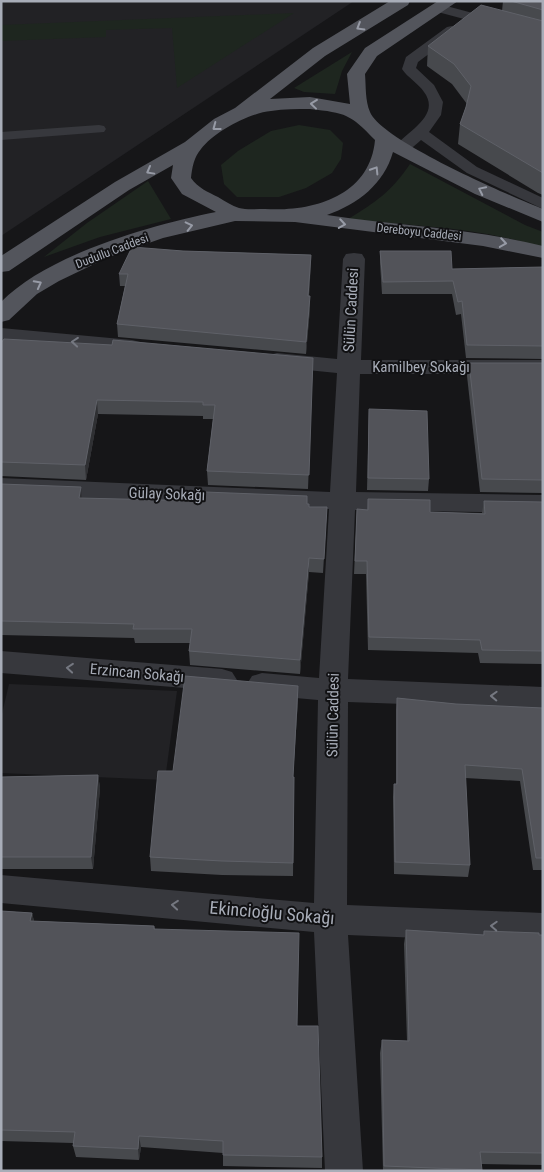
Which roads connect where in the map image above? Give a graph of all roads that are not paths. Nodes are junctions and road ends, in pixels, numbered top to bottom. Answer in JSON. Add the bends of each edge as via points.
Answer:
{"nodes":[{"id":1,"x":402,"y":1,"type":"edge"},
{"id":2,"x":444,"y":4,"type":"edge"},
{"id":3,"x":499,"y":11,"type":"edge"},
{"id":4,"x":470,"y":16,"type":"junction"},
{"id":5,"x":486,"y":21,"type":"junction"},
{"id":6,"x":543,"y":36,"type":"edge"},
{"id":7,"x":242,"y":112,"type":"junction"},
{"id":8,"x":362,"y":115,"type":"junction"},
{"id":9,"x":99,"y":129,"type":"dead end"},
{"id":10,"x":421,"y":133,"type":"junction"},
{"id":11,"x":1,"y":136,"type":"edge"},
{"id":12,"x":393,"y":144,"type":"junction"},
{"id":13,"x":192,"y":146,"type":"junction"},
{"id":14,"x":543,"y":204,"type":"edge"},
{"id":15,"x":236,"y":215,"type":"junction"},
{"id":16,"x":294,"y":216,"type":"junction"},
{"id":17,"x":543,"y":216,"type":"edge"},
{"id":18,"x":543,"y":252,"type":"edge"},
{"id":19,"x":354,"y":259,"type":"dead end"},
{"id":20,"x":1,"y":266,"type":"edge"},
{"id":21,"x":1,"y":315,"type":"edge"},
{"id":22,"x":1,"y":335,"type":"edge"},
{"id":23,"x":150,"y":349,"type":"edge"},
{"id":24,"x":259,"y":359,"type":"edge"},
{"id":25,"x":348,"y":367,"type":"junction"},
{"id":26,"x":543,"y":367,"type":"edge"},
{"id":27,"x":1,"y":487,"type":"edge"},
{"id":28,"x":343,"y":501,"type":"junction"},
{"id":29,"x":543,"y":504,"type":"edge"},
{"id":30,"x":1,"y":662,"type":"edge"},
{"id":31,"x":333,"y":690,"type":"junction"},
{"id":32,"x":543,"y":698,"type":"edge"},
{"id":33,"x":1,"y":889,"type":"edge"},
{"id":34,"x":330,"y":919,"type":"junction"},
{"id":35,"x":543,"y":928,"type":"edge"},
{"id":36,"x":344,"y":1171,"type":"edge"}],
"edges":[{"from":1,"to":7,"type":"main road","name":"Dudullu Caddesi","one_way":true,"via":[[319,52]]},
{"from":2,"to":4,"type":"lane"},
{"from":2,"to":8,"type":"main road","via":[[371,52],[356,74]]},
{"from":3,"to":5,"type":"lane"},
{"from":4,"to":5,"type":"lane"},
{"from":4,"to":10,"type":"lane","via":[[411,60],[409,69],[426,84],[436,101],[436,107]]},
{"from":5,"to":6,"type":"lane"},
{"from":8,"to":7,"type":"main road","name":"Dudullu Caddesi","one_way":true,"via":[[310,102],[270,105]]},
{"from":7,"to":13,"type":"main road","name":"Dudullu Caddesi","one_way":true,"via":[[221,123]]},
{"from":8,"to":12,"type":"main road","name":"Dudullu Caddesi"},
{"from":9,"to":11,"type":"lane"},
{"from":10,"to":12,"type":"lane"},
{"from":10,"to":14,"type":"lane","via":[[472,170]]},
{"from":16,"to":12,"type":"main road","name":"Dudullu Caddesi","one_way":true,"via":[[340,202],[357,191],[375,174],[385,152]]},
{"from":17,"to":12,"type":"main road","one_way":true,"via":[[507,202]]},
{"from":13,"to":15,"type":"main road","name":"Dudullu Caddesi","via":[[181,178],[189,190]]},
{"from":13,"to":20,"type":"main road","name":"Dudullu Caddesi","one_way":true,"via":[[122,186]]},
{"from":15,"to":16,"type":"main road","name":"Dudullu Caddesi"},
{"from":21,"to":15,"type":"main road","name":"Dudullu Caddesi","one_way":true,"via":[[27,290],[84,259],[164,232]]},
{"from":16,"to":18,"type":"main road","name":"Dereboyu Caddesi","one_way":true,"via":[[351,226],[468,237]]},
{"from":19,"to":25,"type":"street","name":"Sülün Caddesi"},
{"from":23,"to":22,"type":"street","one_way":true},
{"from":24,"to":25,"type":"street","name":"Kamilbey Sokağı"},
{"from":25,"to":26,"type":"street","name":"Kamilbey Sokağı"},
{"from":25,"to":28,"type":"street","name":"Sülün Caddesi"},
{"from":27,"to":28,"type":"street","name":"Gülay Sokağı"},
{"from":28,"to":29,"type":"street","name":"Gülay Sokağı"},
{"from":28,"to":31,"type":"street","name":"Sülün Caddesi"},
{"from":31,"to":30,"type":"street","name":"Erzincan Sokağı","one_way":true},
{"from":32,"to":31,"type":"street","name":"Erzincan Sokağı","one_way":true},
{"from":31,"to":34,"type":"street","name":"Sülün Caddesi"},
{"from":34,"to":33,"type":"street","name":"Ekincioğlu Sokağı","one_way":true},
{"from":35,"to":34,"type":"street","name":"Ekincioğlu Sokağı","one_way":true},
{"from":34,"to":36,"type":"street","name":"Sülün Caddesi"}]}
